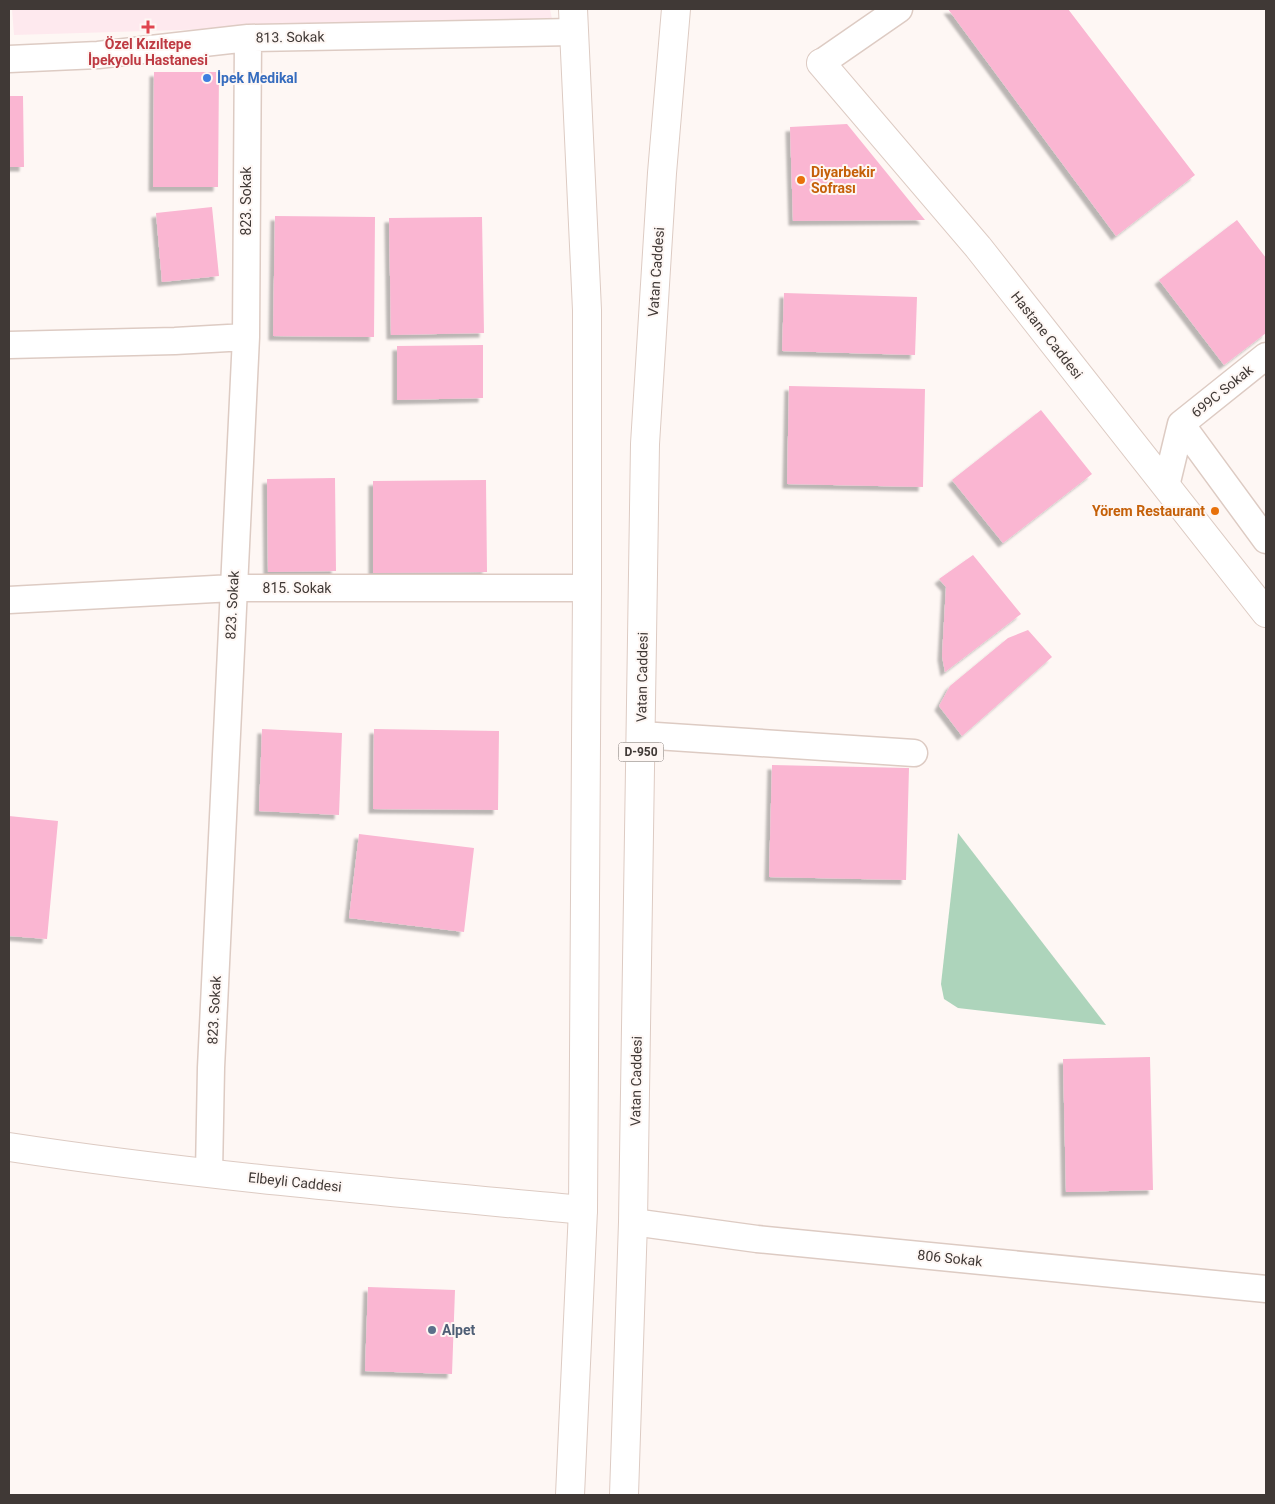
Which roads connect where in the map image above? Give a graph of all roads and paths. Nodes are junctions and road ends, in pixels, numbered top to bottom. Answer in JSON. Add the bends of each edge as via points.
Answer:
{"nodes":[{"id":1,"x":676,"y":9,"type":"edge"},
{"id":2,"x":899,"y":9,"type":"edge"},
{"id":3,"x":573,"y":20,"type":"edge"},
{"id":4,"x":248,"y":38,"type":"junction"},
{"id":5,"x":9,"y":59,"type":"edge"},
{"id":6,"x":821,"y":63,"type":"joint"},
{"id":7,"x":246,"y":337,"type":"junction"},
{"id":8,"x":9,"y":345,"type":"edge"},
{"id":9,"x":1266,"y":356,"type":"edge"},
{"id":10,"x":1181,"y":424,"type":"junction"},
{"id":11,"x":1166,"y":486,"type":"junction"},
{"id":12,"x":1266,"y":540,"type":"edge"},
{"id":13,"x":233,"y":588,"type":"junction"},
{"id":14,"x":587,"y":588,"type":"junction"},
{"id":15,"x":9,"y":600,"type":"edge"},
{"id":16,"x":1266,"y":613,"type":"edge"},
{"id":17,"x":641,"y":735,"type":"junction"},
{"id":18,"x":914,"y":753,"type":"dead end"},
{"id":19,"x":9,"y":1147,"type":"edge"},
{"id":20,"x":210,"y":1173,"type":"junction"},
{"id":21,"x":583,"y":1210,"type":"junction"},
{"id":22,"x":634,"y":1222,"type":"junction"},
{"id":23,"x":1266,"y":1289,"type":"edge"},
{"id":24,"x":570,"y":1495,"type":"edge"},
{"id":25,"x":624,"y":1495,"type":"edge"}],
"edges":[{"from":1,"to":17,"type":"main road","name":"Vatan Caddesi","number":"D-950","via":[[645,444]]},
{"from":2,"to":6,"type":"street"},
{"from":3,"to":4,"type":"street","name":"813. Sokak"},
{"from":3,"to":14,"type":"main road","via":[[587,310]]},
{"from":4,"to":5,"type":"street","name":"813. Sokak","via":[[98,55]]},
{"from":4,"to":7,"type":"street","name":"823. Sokak"},
{"from":6,"to":11,"type":"main road","name":"Hastane Caddesi","via":[[978,247]]},
{"from":7,"to":8,"type":"street"},
{"from":7,"to":13,"type":"street","name":"823. Sokak"},
{"from":9,"to":10,"type":"street","name":"699C Sokak"},
{"from":10,"to":11,"type":"street","name":"699C Sokak"},
{"from":10,"to":12,"type":"street"},
{"from":11,"to":16,"type":"main road","name":"Hastane Caddesi"},
{"from":13,"to":14,"type":"street","name":"815. Sokak"},
{"from":13,"to":15,"type":"street","name":"815. Sokak"},
{"from":13,"to":20,"type":"street","name":"823. Sokak","via":[[211,1068]]},
{"from":14,"to":21,"type":"main road"},
{"from":17,"to":18,"type":"street"},
{"from":17,"to":22,"type":"main road","name":"Vatan Caddesi","number":"D-950"},
{"from":19,"to":20,"type":"main road","name":"Elbeyli Caddesi"},
{"from":20,"to":21,"type":"main road","name":"Elbeyli Caddesi"},
{"from":21,"to":24,"type":"main road"},
{"from":22,"to":23,"type":"street","name":"806 Sokak","via":[[757,1239]]},
{"from":22,"to":25,"type":"main road","name":"Vatan Caddesi","number":"D-950"}]}
